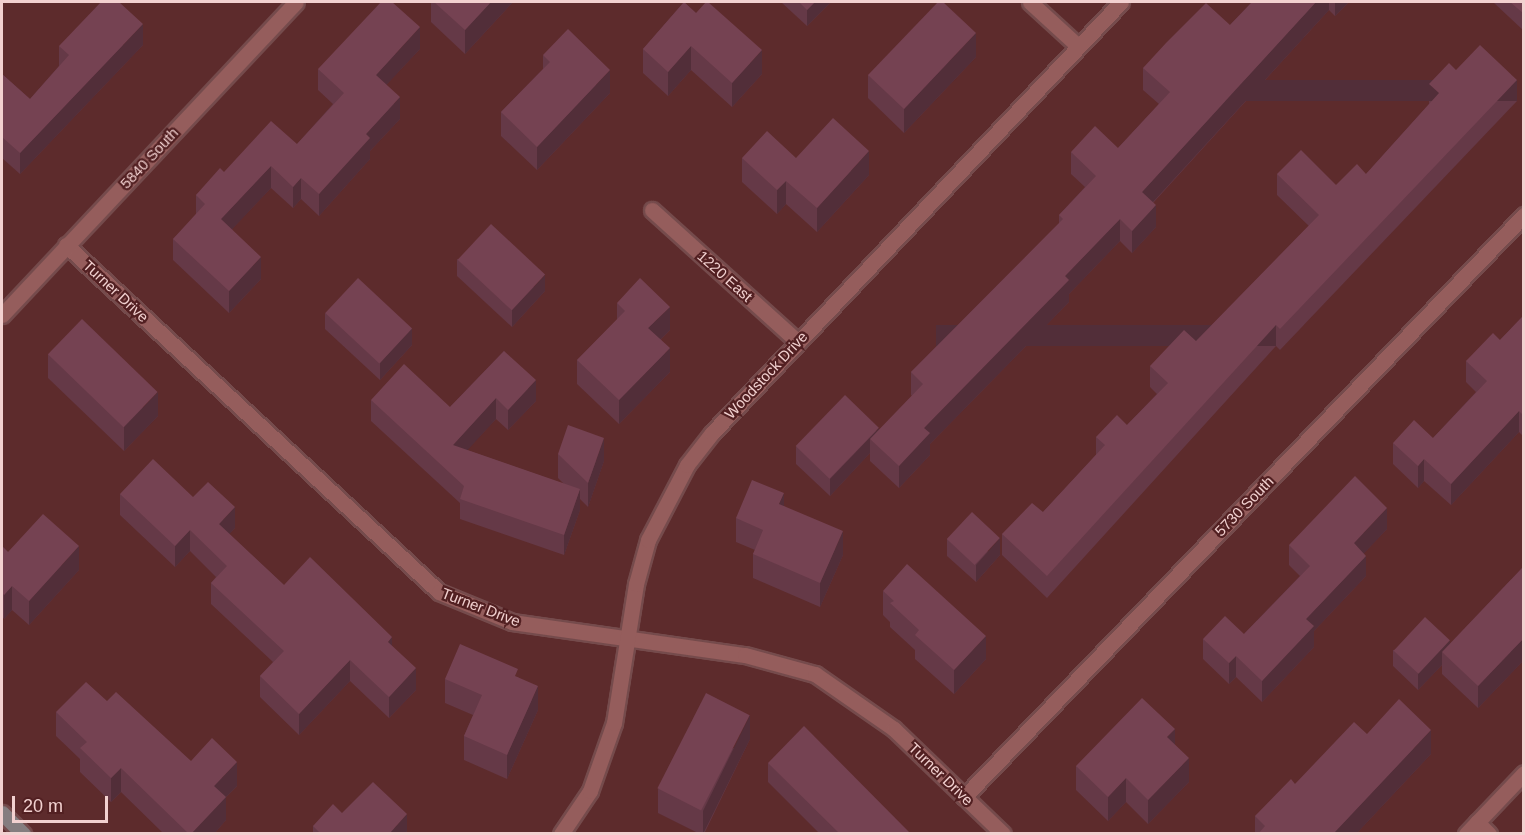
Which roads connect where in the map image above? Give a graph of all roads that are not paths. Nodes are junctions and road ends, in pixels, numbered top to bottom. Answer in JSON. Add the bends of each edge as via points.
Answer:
{"nodes":[{"id":1,"x":296,"y":2,"type":"edge"},
{"id":2,"x":1030,"y":2,"type":"edge"},
{"id":3,"x":1121,"y":2,"type":"edge"},
{"id":4,"x":1078,"y":46,"type":"junction"},
{"id":5,"x":652,"y":210,"type":"dead end"},
{"id":6,"x":1524,"y":215,"type":"edge"},
{"id":7,"x":66,"y":245,"type":"junction"},
{"id":8,"x":2,"y":315,"type":"edge"},
{"id":9,"x":798,"y":342,"type":"junction"},
{"id":10,"x":629,"y":642,"type":"junction"},
{"id":11,"x":1524,"y":773,"type":"edge"},
{"id":12,"x":964,"y":797,"type":"junction"},
{"id":13,"x":2,"y":813,"type":"edge"},
{"id":14,"x":1477,"y":822,"type":"junction"},
{"id":15,"x":23,"y":834,"type":"edge"},
{"id":16,"x":561,"y":834,"type":"edge"},
{"id":17,"x":1003,"y":834,"type":"edge"},
{"id":18,"x":1466,"y":834,"type":"edge"},
{"id":19,"x":1489,"y":834,"type":"edge"}],
"edges":[{"from":1,"to":7,"type":"street","name":"5840 South"},
{"from":2,"to":4,"type":"street"},
{"from":3,"to":4,"type":"street","name":"Woodstock Drive"},
{"from":4,"to":9,"type":"street","name":"Woodstock Drive"},
{"from":5,"to":9,"type":"street","name":"1220 East"},
{"from":6,"to":12,"type":"street","name":"5730 South"},
{"from":7,"to":8,"type":"street","name":"5840 South"},
{"from":7,"to":10,"type":"street","name":"Turner Drive","via":[[439,592],[512,622]]},
{"from":9,"to":10,"type":"street","name":"Woodstock Drive","via":[[712,433],[667,499],[648,540],[636,584]]},
{"from":10,"to":12,"type":"street","name":"Turner Drive","via":[[745,656],[815,674],[894,729]]},
{"from":10,"to":16,"type":"street","name":"Woodstock Drive","via":[[614,723],[590,791]]},
{"from":11,"to":14,"type":"street"},
{"from":12,"to":17,"type":"street","name":"Turner Drive"},
{"from":13,"to":15,"type":"main road"},
{"from":14,"to":18,"type":"street"},
{"from":14,"to":19,"type":"street"}]}
